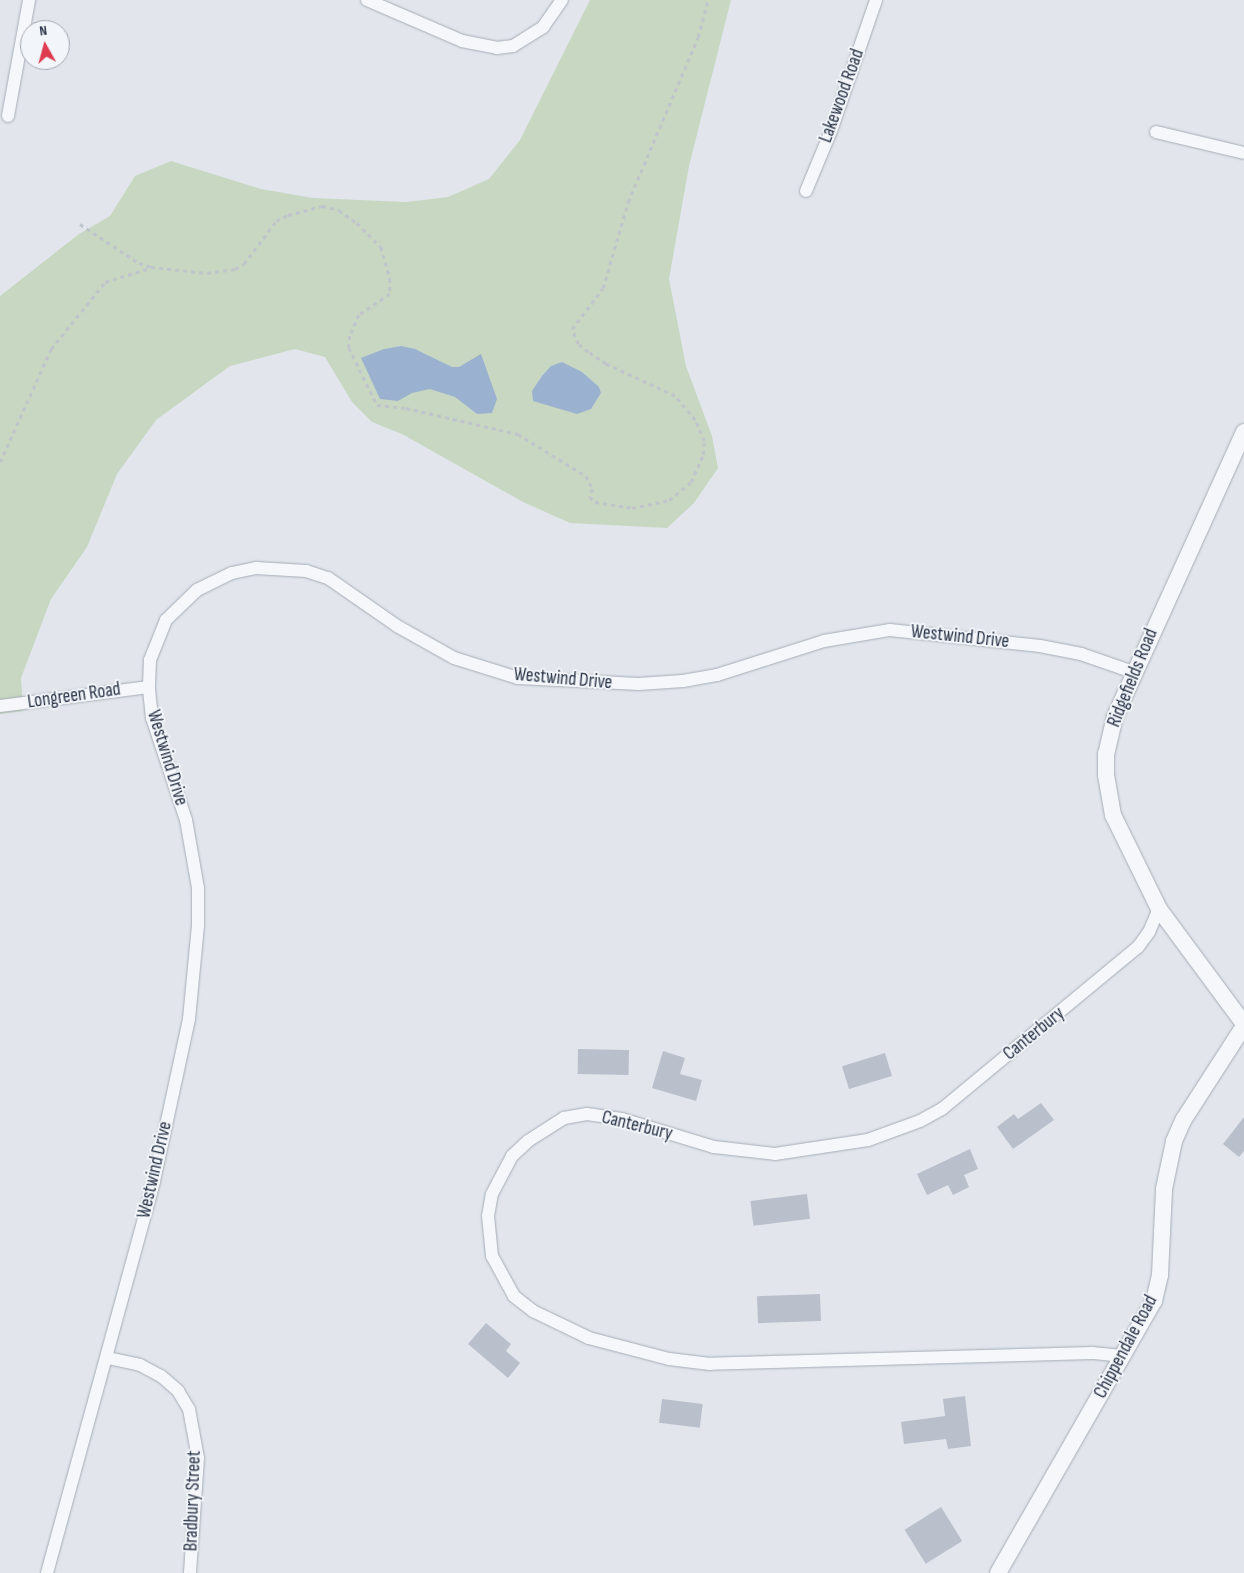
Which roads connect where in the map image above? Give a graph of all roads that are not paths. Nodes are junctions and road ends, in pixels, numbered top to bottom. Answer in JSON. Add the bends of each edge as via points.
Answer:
{"nodes":[{"id":1,"x":29,"y":0,"type":"edge"},
{"id":2,"x":367,"y":0,"type":"edge"},
{"id":3,"x":562,"y":0,"type":"edge"},
{"id":4,"x":876,"y":0,"type":"edge"},
{"id":5,"x":8,"y":116,"type":"dead end"},
{"id":6,"x":1156,"y":132,"type":"dead end"},
{"id":7,"x":1244,"y":153,"type":"edge"},
{"id":8,"x":806,"y":191,"type":"dead end"},
{"id":9,"x":1244,"y":432,"type":"edge"},
{"id":10,"x":1133,"y":672,"type":"junction"},
{"id":11,"x":149,"y":687,"type":"junction"},
{"id":12,"x":0,"y":706,"type":"edge"},
{"id":13,"x":1159,"y":909,"type":"junction"},
{"id":14,"x":1244,"y":1025,"type":"edge"},
{"id":15,"x":1122,"y":1356,"type":"junction"},
{"id":16,"x":108,"y":1358,"type":"junction"},
{"id":17,"x":47,"y":1573,"type":"edge"},
{"id":18,"x":190,"y":1573,"type":"edge"},
{"id":19,"x":998,"y":1573,"type":"edge"}],
"edges":[{"from":1,"to":5,"type":"street"},
{"from":2,"to":3,"type":"street","via":[[462,41],[497,48],[513,46],[543,27]]},
{"from":4,"to":8,"type":"street","name":"Lakewood Road","via":[[831,131]]},
{"from":6,"to":7,"type":"street"},
{"from":9,"to":10,"type":"street","name":"Ridgefields Road"},
{"from":10,"to":11,"type":"street","name":"Westwind Drive","via":[[1081,654],[1040,646],[890,630],[824,641],[717,675],[683,681],[639,684],[518,678],[454,658],[397,626],[328,578],[306,571],[256,568],[232,573],[197,590],[166,620],[150,660]]},
{"from":10,"to":13,"type":"street","name":"Ridgefields Road","via":[[1115,716],[1106,754],[1106,775],[1113,815]]},
{"from":11,"to":12,"type":"street","name":"Longreen Road"},
{"from":11,"to":16,"type":"street","name":"Westwind Drive","via":[[152,718],[186,820],[193,852],[198,926],[189,1019],[154,1181]]},
{"from":13,"to":14,"type":"street","name":"Ridgefields Road"},
{"from":13,"to":15,"type":"street","name":"Canterbury","via":[[1138,947],[942,1109],[920,1122],[868,1140],[775,1154],[714,1147],[622,1119],[587,1114],[564,1118],[528,1140],[512,1156],[492,1194],[488,1216],[492,1256],[514,1296],[533,1311],[589,1338],[669,1359],[710,1364],[1092,1353]]},
{"from":14,"to":15,"type":"street","name":"Chippendale Road","via":[[1199,1094],[1174,1141],[1164,1188],[1160,1275],[1154,1300]]},
{"from":15,"to":19,"type":"street","name":"Chippendale Road"},
{"from":16,"to":17,"type":"street","name":"Westwind Drive"},
{"from":16,"to":18,"type":"street","name":"Bradbury Street","via":[[140,1365],[161,1376],[178,1392],[189,1409],[198,1458]]}]}
